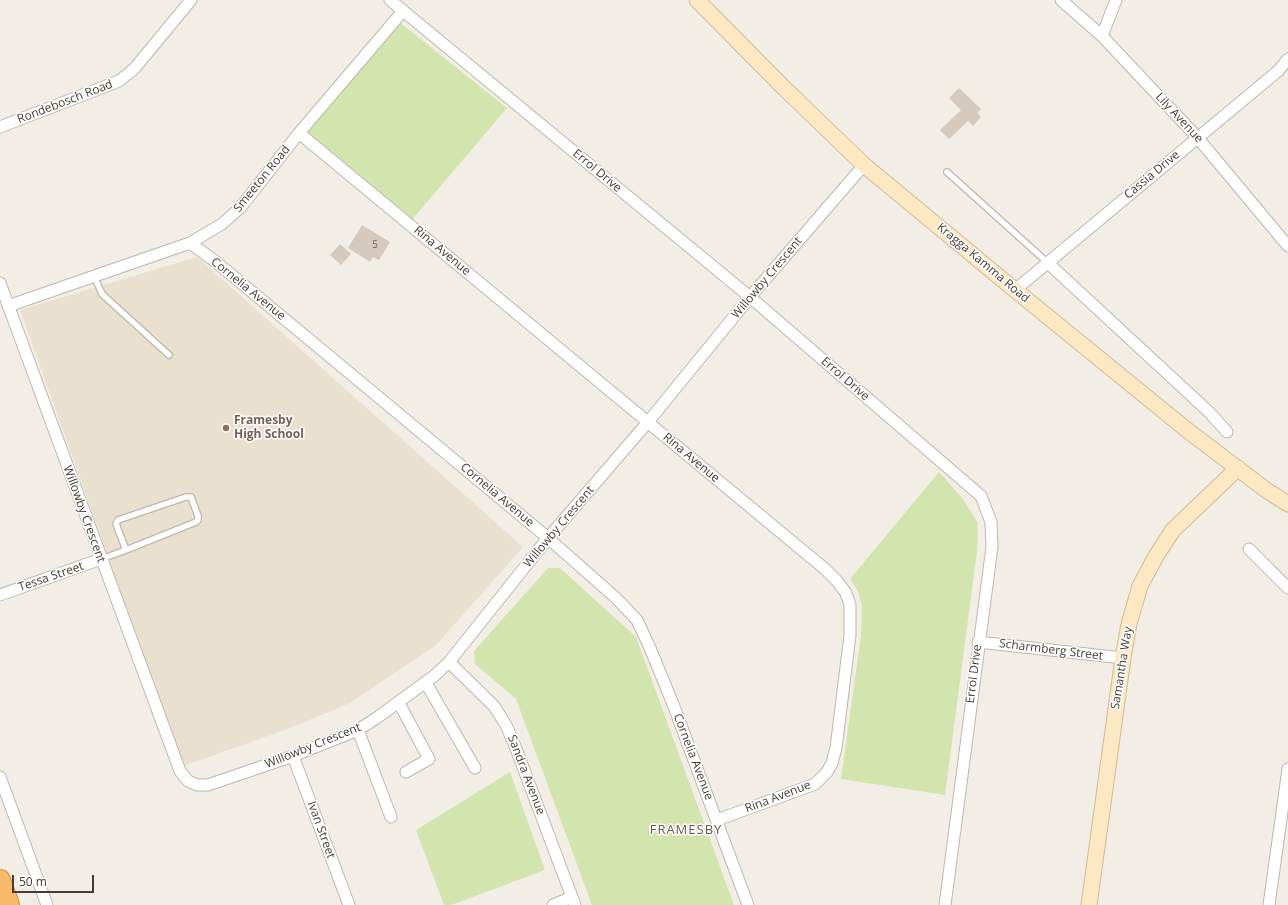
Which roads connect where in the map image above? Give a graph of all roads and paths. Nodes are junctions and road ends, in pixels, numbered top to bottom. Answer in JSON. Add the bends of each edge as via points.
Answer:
{"nodes":[{"id":1,"x":191,"y":0,"type":"edge"},
{"id":2,"x":390,"y":0,"type":"edge"},
{"id":3,"x":697,"y":0,"type":"edge"},
{"id":4,"x":1061,"y":0,"type":"edge"},
{"id":5,"x":1116,"y":0,"type":"edge"},
{"id":6,"x":403,"y":11,"type":"junction"},
{"id":7,"x":1102,"y":36,"type":"junction"},
{"id":8,"x":1288,"y":59,"type":"edge"},
{"id":9,"x":0,"y":127,"type":"edge"},
{"id":10,"x":299,"y":133,"type":"junction"},
{"id":11,"x":1197,"y":137,"type":"junction"},
{"id":12,"x":864,"y":165,"type":"junction"},
{"id":13,"x":947,"y":172,"type":"dead end"},
{"id":14,"x":190,"y":243,"type":"junction"},
{"id":15,"x":1288,"y":246,"type":"edge"},
{"id":16,"x":1048,"y":263,"type":"junction"},
{"id":17,"x":94,"y":276,"type":"junction"},
{"id":18,"x":0,"y":283,"type":"edge"},
{"id":19,"x":1015,"y":290,"type":"junction"},
{"id":20,"x":750,"y":297,"type":"junction"},
{"id":21,"x":8,"y":306,"type":"junction"},
{"id":22,"x":169,"y":355,"type":"dead end"},
{"id":23,"x":648,"y":422,"type":"junction"},
{"id":24,"x":1228,"y":432,"type":"dead end"},
{"id":25,"x":1238,"y":468,"type":"junction"},
{"id":26,"x":1288,"y":504,"type":"edge"},
{"id":27,"x":548,"y":538,"type":"junction"},
{"id":28,"x":1249,"y":549,"type":"dead end"},
{"id":29,"x":126,"y":550,"type":"junction"},
{"id":30,"x":101,"y":560,"type":"junction"},
{"id":31,"x":1288,"y":588,"type":"edge"},
{"id":32,"x":0,"y":595,"type":"edge"},
{"id":33,"x":978,"y":642,"type":"junction"},
{"id":34,"x":1123,"y":658,"type":"junction"},
{"id":35,"x":449,"y":662,"type":"junction"},
{"id":36,"x":426,"y":683,"type":"junction"},
{"id":37,"x":399,"y":703,"type":"junction"},
{"id":38,"x":358,"y":730,"type":"junction"},
{"id":39,"x":293,"y":756,"type":"junction"},
{"id":40,"x":475,"y":768,"type":"dead end"},
{"id":41,"x":1288,"y":769,"type":"edge"},
{"id":42,"x":406,"y":772,"type":"dead end"},
{"id":43,"x":0,"y":778,"type":"edge"},
{"id":44,"x":391,"y":817,"type":"dead end"},
{"id":45,"x":717,"y":820,"type":"junction"},
{"id":46,"x":0,"y":880,"type":"edge"},
{"id":47,"x":573,"y":901,"type":"edge"},
{"id":48,"x":9,"y":905,"type":"edge"},
{"id":49,"x":47,"y":905,"type":"edge"},
{"id":50,"x":349,"y":905,"type":"edge"},
{"id":51,"x":553,"y":905,"type":"edge"},
{"id":52,"x":748,"y":905,"type":"edge"},
{"id":53,"x":945,"y":905,"type":"edge"},
{"id":54,"x":1089,"y":905,"type":"edge"},
{"id":55,"x":1269,"y":905,"type":"edge"}],
"edges":[{"from":1,"to":9,"type":"street","name":"Rondebosch Road","via":[[134,69],[119,81]]},
{"from":2,"to":6,"type":"street","name":"Errol Drive"},
{"from":3,"to":12,"type":"main road","name":"Kragga Kamma Road"},
{"from":4,"to":7,"type":"street","name":"Lily Avenue"},
{"from":5,"to":7,"type":"street"},
{"from":6,"to":10,"type":"street","name":"Smeeton Road"},
{"from":6,"to":20,"type":"street","name":"Errol Drive"},
{"from":7,"to":11,"type":"street","name":"Lily Avenue"},
{"from":8,"to":11,"type":"street","name":"Cassia Drive","via":[[1278,71]]},
{"from":10,"to":14,"type":"street","name":"Smeeton Road","via":[[240,208],[222,224]]},
{"from":10,"to":23,"type":"street","name":"Rina Avenue"},
{"from":11,"to":15,"type":"street","name":"Lily Avenue"},
{"from":11,"to":16,"type":"street","name":"Cassia Drive"},
{"from":12,"to":19,"type":"main road","name":"Kragga Kamma Road"},
{"from":12,"to":20,"type":"street","name":"Willowby Crescent"},
{"from":13,"to":16,"type":"lane"},
{"from":14,"to":17,"type":"street","name":"Smeeton Road"},
{"from":14,"to":27,"type":"street","name":"Cornelia Avenue"},
{"from":16,"to":19,"type":"street","name":"Cassia Drive"},
{"from":16,"to":24,"type":"street"},
{"from":17,"to":21,"type":"street","name":"Smeeton Road"},
{"from":17,"to":22,"type":"lane","via":[[102,294]]},
{"from":18,"to":21,"type":"street","name":"Willowby Crescent"},
{"from":19,"to":25,"type":"main road","name":"Kragga Kamma Road","via":[[1187,430]]},
{"from":20,"to":23,"type":"street","name":"Willowby Crescent"},
{"from":20,"to":33,"type":"street","name":"Errol Drive","via":[[981,496],[991,522],[992,547]]},
{"from":21,"to":30,"type":"street","name":"Willowby Crescent"},
{"from":23,"to":27,"type":"street","name":"Willowby Crescent"},
{"from":23,"to":45,"type":"street","name":"Rina Avenue","via":[[825,570],[846,593],[850,605],[850,635],[836,748],[827,772],[814,784]]},
{"from":25,"to":26,"type":"main road","name":"Kragga Kamma Road"},
{"from":25,"to":34,"type":"main road","name":"Samantha Way","via":[[1173,530],[1156,556],[1140,586]]},
{"from":27,"to":35,"type":"street","name":"Willowby Crescent"},
{"from":27,"to":45,"type":"street","name":"Cornelia Avenue","via":[[637,620],[673,704]]},
{"from":28,"to":31,"type":"street"},
{"from":29,"to":29,"type":"lane","via":[[116,524],[118,520],[190,497],[198,516],[196,522]]},
{"from":29,"to":30,"type":"lane"},
{"from":30,"to":32,"type":"street","name":"Tessa Street"},
{"from":30,"to":39,"type":"street","name":"Willowby Crescent","via":[[184,778],[197,785],[208,785]]},
{"from":33,"to":34,"type":"street","name":"Scharmberg Street"},
{"from":33,"to":53,"type":"street","name":"Errol Drive"},
{"from":34,"to":54,"type":"main road","name":"Samantha Way"},
{"from":35,"to":36,"type":"street","name":"Willowby Crescent"},
{"from":35,"to":47,"type":"street","name":"Sandra Avenue","via":[[494,706],[506,725]]},
{"from":36,"to":37,"type":"street","name":"Willowby Crescent"},
{"from":36,"to":40,"type":"street"},
{"from":37,"to":38,"type":"street","name":"Willowby Crescent"},
{"from":37,"to":42,"type":"street","via":[[429,759]]},
{"from":38,"to":39,"type":"street","name":"Willowby Crescent"},
{"from":38,"to":44,"type":"street"},
{"from":39,"to":50,"type":"street","name":"Ivan Street"},
{"from":41,"to":55,"type":"street"},
{"from":43,"to":49,"type":"street"},
{"from":45,"to":52,"type":"street","name":"Cornelia Avenue"},
{"from":46,"to":48,"type":"highway"},
{"from":47,"to":51,"type":"street"}]}
